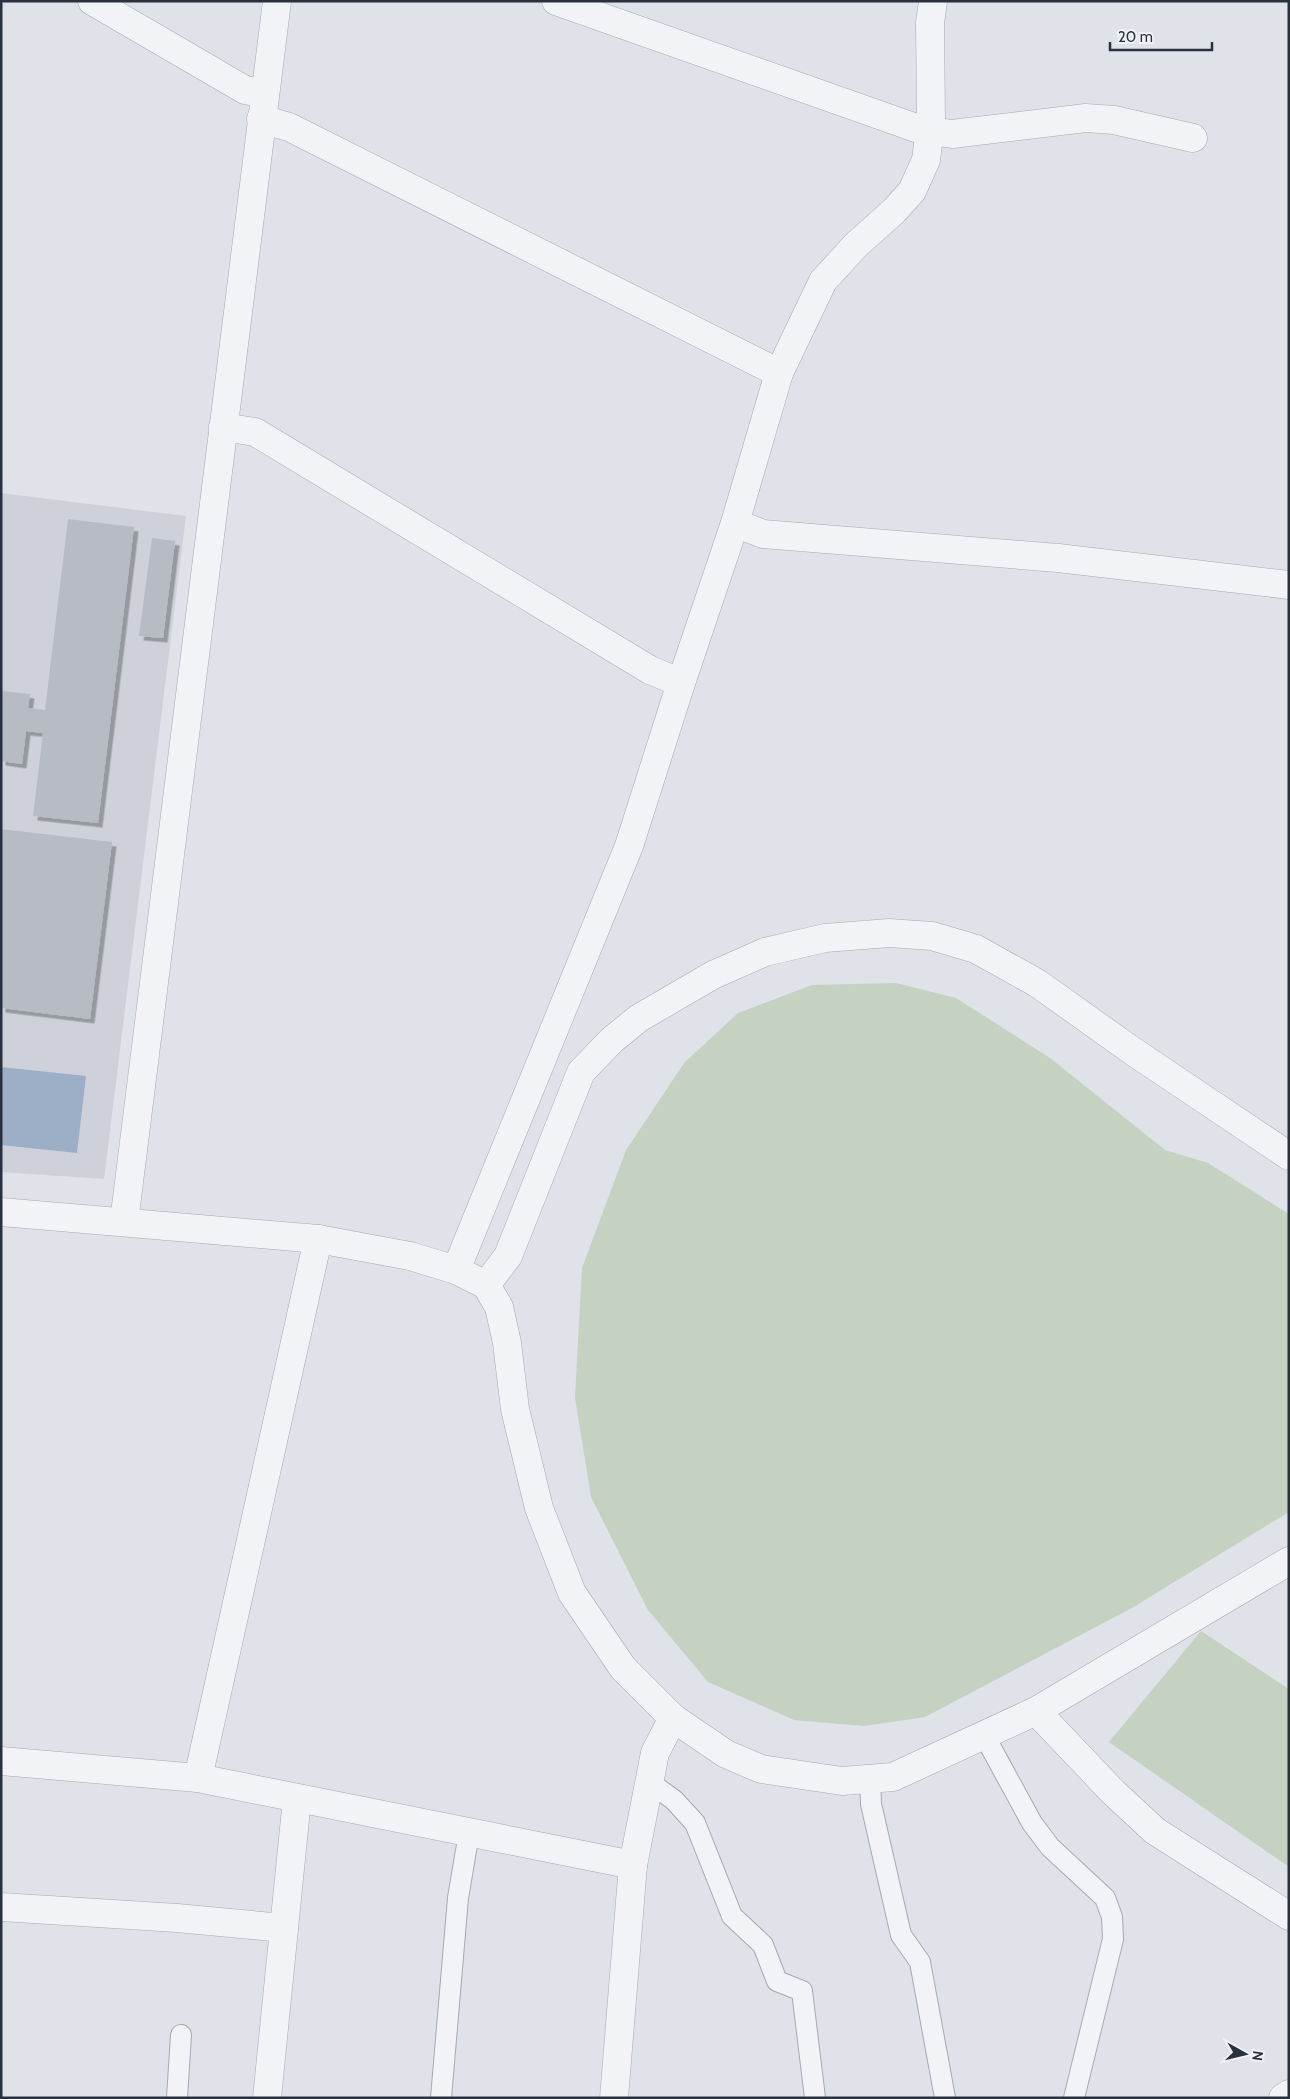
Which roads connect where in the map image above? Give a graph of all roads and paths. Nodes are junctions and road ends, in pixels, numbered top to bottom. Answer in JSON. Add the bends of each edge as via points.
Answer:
{"nodes":[{"id":1,"x":92,"y":1,"type":"edge"},
{"id":2,"x":278,"y":1,"type":"edge"},
{"id":3,"x":556,"y":1,"type":"edge"},
{"id":4,"x":933,"y":1,"type":"edge"},
{"id":5,"x":263,"y":107,"type":"junction"},
{"id":6,"x":930,"y":131,"type":"junction"},
{"id":7,"x":1193,"y":138,"type":"dead end"},
{"id":8,"x":779,"y":373,"type":"junction"},
{"id":9,"x":223,"y":427,"type":"junction"},
{"id":10,"x":735,"y":523,"type":"junction"},
{"id":11,"x":1289,"y":585,"type":"edge"},
{"id":12,"x":681,"y":683,"type":"junction"},
{"id":13,"x":1289,"y":1156,"type":"edge"},
{"id":14,"x":1,"y":1212,"type":"edge"},
{"id":15,"x":124,"y":1222,"type":"junction"},
{"id":16,"x":318,"y":1239,"type":"junction"},
{"id":17,"x":456,"y":1270,"type":"junction"},
{"id":18,"x":486,"y":1285,"type":"junction"},
{"id":19,"x":1289,"y":1561,"type":"edge"},
{"id":20,"x":1036,"y":1712,"type":"junction"},
{"id":21,"x":673,"y":1718,"type":"junction"},
{"id":22,"x":984,"y":1735,"type":"junction"},
{"id":23,"x":1,"y":1761,"type":"edge"},
{"id":24,"x":198,"y":1778,"type":"junction"},
{"id":25,"x":870,"y":1778,"type":"junction"},
{"id":26,"x":649,"y":1782,"type":"junction"},
{"id":27,"x":297,"y":1799,"type":"junction"},
{"id":28,"x":468,"y":1832,"type":"junction"},
{"id":29,"x":633,"y":1865,"type":"junction"},
{"id":30,"x":1,"y":1907,"type":"edge"},
{"id":31,"x":1289,"y":1916,"type":"edge"},
{"id":32,"x":284,"y":1928,"type":"junction"},
{"id":33,"x":180,"y":2035,"type":"dead end"},
{"id":34,"x":1289,"y":2094,"type":"edge"},
{"id":35,"x":177,"y":2098,"type":"edge"},
{"id":36,"x":267,"y":2098,"type":"edge"},
{"id":37,"x":441,"y":2098,"type":"edge"},
{"id":38,"x":614,"y":2098,"type":"edge"},
{"id":39,"x":815,"y":2098,"type":"edge"},
{"id":40,"x":945,"y":2098,"type":"edge"},
{"id":41,"x":1074,"y":2098,"type":"edge"},
{"id":42,"x":1283,"y":2098,"type":"edge"}],
"edges":[{"from":1,"to":5,"type":"street","via":[[245,90]]},
{"from":2,"to":5,"type":"street"},
{"from":3,"to":6,"type":"street"},
{"from":4,"to":6,"type":"street"},
{"from":5,"to":8,"type":"street","via":[[289,127]]},
{"from":5,"to":9,"type":"street"},
{"from":6,"to":7,"type":"street","via":[[952,134],[1086,118],[1114,120]]},
{"from":6,"to":8,"type":"street","via":[[926,160],[912,191],[824,281]]},
{"from":8,"to":10,"type":"street"},
{"from":9,"to":12,"type":"street","via":[[255,432],[650,670]]},
{"from":9,"to":15,"type":"street"},
{"from":10,"to":11,"type":"street","via":[[763,534],[1058,558]]},
{"from":10,"to":12,"type":"street"},
{"from":12,"to":17,"type":"street","via":[[629,846]]},
{"from":13,"to":18,"type":"street","via":[[1037,983],[976,949],[932,936],[889,932],[825,938],[766,952],[713,975],[639,1018],[587,1065],[581,1072],[508,1256]]},
{"from":14,"to":15,"type":"street"},
{"from":15,"to":16,"type":"street"},
{"from":16,"to":17,"type":"street","via":[[410,1256]]},
{"from":16,"to":24,"type":"street"},
{"from":17,"to":18,"type":"street"},
{"from":18,"to":21,"type":"street","via":[[501,1316],[515,1409],[539,1508],[572,1593],[623,1668]]},
{"from":19,"to":20,"type":"street"},
{"from":20,"to":22,"type":"street"},
{"from":20,"to":31,"type":"street","via":[[1155,1831]]},
{"from":21,"to":25,"type":"street","via":[[726,1754],[760,1769],[842,1780]]},
{"from":21,"to":26,"type":"street","via":[[655,1753]]},
{"from":22,"to":25,"type":"street","via":[[894,1777]]},
{"from":22,"to":41,"type":"lane","via":[[1032,1823],[1050,1847],[1105,1898],[1112,1917],[1113,1940]]},
{"from":23,"to":24,"type":"street"},
{"from":24,"to":27,"type":"street"},
{"from":25,"to":40,"type":"lane","via":[[871,1804],[901,1936],[920,1962]]},
{"from":26,"to":29,"type":"street"},
{"from":26,"to":39,"type":"lane","via":[[674,1800],[695,1823],[732,1916],[763,1945],[777,1981],[802,1992]]},
{"from":27,"to":28,"type":"street"},
{"from":27,"to":32,"type":"street"},
{"from":28,"to":29,"type":"street"},
{"from":28,"to":37,"type":"lane","via":[[458,1898]]},
{"from":29,"to":38,"type":"street"},
{"from":30,"to":32,"type":"street"},
{"from":32,"to":36,"type":"street"},
{"from":33,"to":35,"type":"lane"},
{"from":34,"to":42,"type":"street"}]}
